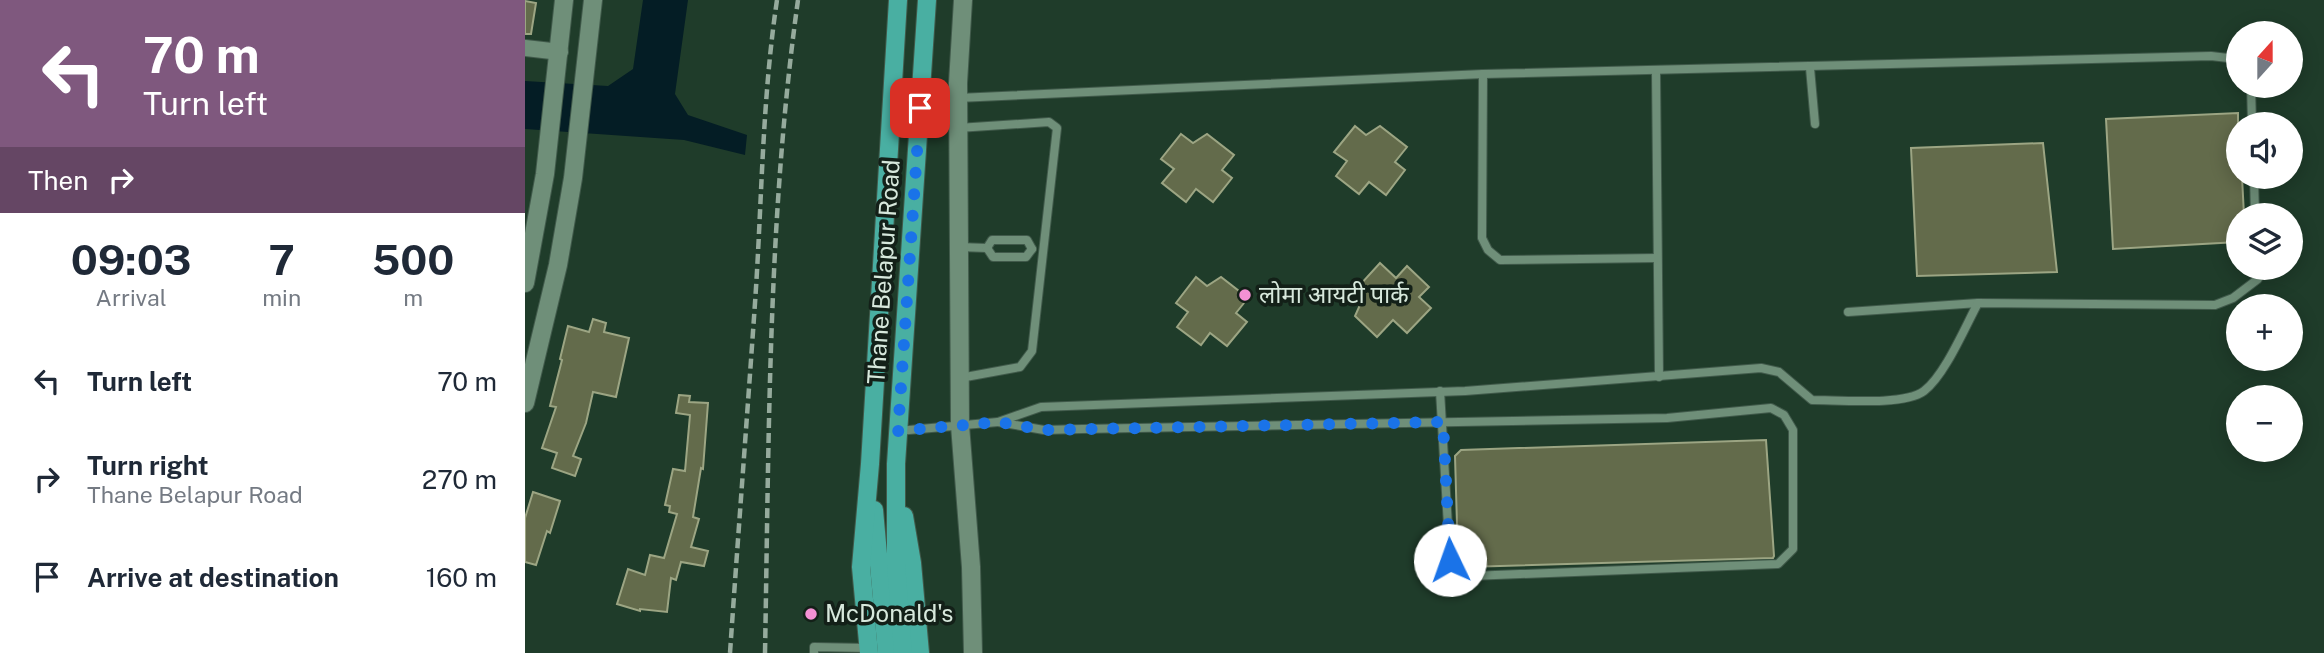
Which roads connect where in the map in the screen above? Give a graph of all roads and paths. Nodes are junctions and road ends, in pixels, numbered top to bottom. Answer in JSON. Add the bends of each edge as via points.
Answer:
{"nodes":[{"id":1,"x":564,"y":0,"type":"edge"},
{"id":2,"x":593,"y":0,"type":"edge"},
{"id":3,"x":898,"y":0,"type":"edge"},
{"id":4,"x":927,"y":0,"type":"edge"},
{"id":5,"x":963,"y":0,"type":"edge"},
{"id":6,"x":525,"y":48,"type":"edge"},
{"id":7,"x":559,"y":58,"type":"junction"},
{"id":8,"x":2226,"y":58,"type":"edge"},
{"id":9,"x":1810,"y":68,"type":"junction"},
{"id":10,"x":1656,"y":72,"type":"junction"},
{"id":11,"x":1483,"y":74,"type":"junction"},
{"id":12,"x":958,"y":98,"type":"junction"},
{"id":13,"x":1815,"y":124,"type":"dead end"},
{"id":14,"x":958,"y":128,"type":"junction"},
{"id":15,"x":959,"y":247,"type":"junction"},
{"id":16,"x":987,"y":248,"type":"junction"},
{"id":17,"x":1032,"y":249,"type":"junction"},
{"id":18,"x":1045,"y":251,"type":"junction"},
{"id":19,"x":1657,"y":258,"type":"junction"},
{"id":20,"x":2257,"y":280,"type":"edge"},
{"id":21,"x":525,"y":283,"type":"edge"},
{"id":22,"x":1978,"y":303,"type":"junction"},
{"id":23,"x":1848,"y":312,"type":"dead end"},
{"id":24,"x":1659,"y":377,"type":"junction"},
{"id":25,"x":960,"y":378,"type":"junction"},
{"id":26,"x":1440,"y":391,"type":"junction"},
{"id":27,"x":525,"y":403,"type":"edge"},
{"id":28,"x":998,"y":422,"type":"junction"},
{"id":29,"x":1443,"y":422,"type":"junction"},
{"id":30,"x":960,"y":425,"type":"junction"},
{"id":31,"x":898,"y":431,"type":"junction"},
{"id":32,"x":870,"y":464,"type":"junction"},
{"id":33,"x":895,"y":464,"type":"junction"},
{"id":34,"x":888,"y":565,"type":"junction"},
{"id":35,"x":868,"y":650,"type":"edge"},
{"id":36,"x":814,"y":653,"type":"edge"},
{"id":37,"x":887,"y":653,"type":"edge"},
{"id":38,"x":904,"y":653,"type":"edge"},
{"id":39,"x":920,"y":653,"type":"edge"},
{"id":40,"x":973,"y":653,"type":"edge"}],
"edges":[{"from":1,"to":7,"type":"street"},
{"from":2,"to":27,"type":"street","via":[[573,178]]},
{"from":3,"to":32,"type":"main road","name":"Thane Belapur Road"},
{"from":4,"to":31,"type":"main road","name":"Thane Belapur Road"},
{"from":5,"to":12,"type":"street"},
{"from":6,"to":7,"type":"street"},
{"from":7,"to":21,"type":"street"},
{"from":8,"to":9,"type":"lane"},
{"from":9,"to":10,"type":"lane"},
{"from":9,"to":13,"type":"lane"},
{"from":10,"to":11,"type":"lane"},
{"from":10,"to":19,"type":"lane"},
{"from":11,"to":12,"type":"lane"},
{"from":11,"to":19,"type":"lane","via":[[1482,238],[1487,250],[1500,260]]},
{"from":12,"to":14,"type":"street"},
{"from":14,"to":15,"type":"street"},
{"from":14,"to":18,"type":"lane","via":[[1049,122],[1057,128]]},
{"from":15,"to":16,"type":"lane"},
{"from":15,"to":25,"type":"street"},
{"from":16,"to":17,"type":"lane","via":[[993,257],[1026,257]]},
{"from":16,"to":17,"type":"lane","via":[[992,240],[1027,240]]},
{"from":17,"to":18,"type":"lane"},
{"from":18,"to":25,"type":"lane","via":[[1033,351],[1027,360],[1020,367]]},
{"from":19,"to":24,"type":"lane"},
{"from":20,"to":22,"type":"lane","via":[[2234,298],[2215,305]]},
{"from":22,"to":23,"type":"lane"},
{"from":22,"to":24,"type":"lane","via":[[1938,377],[1923,392],[1901,400],[1812,400],[1779,372],[1761,368]]},
{"from":24,"to":26,"type":"lane"},
{"from":25,"to":30,"type":"street"},
{"from":26,"to":28,"type":"lane","via":[[1041,407]]},
{"from":26,"to":29,"type":"lane"},
{"from":28,"to":29,"type":"lane","via":[[1044,430]]},
{"from":28,"to":30,"type":"lane"},
{"from":29,"to":29,"type":"lane","via":[[1667,418],[1771,408],[1784,415],[1793,430],[1793,549],[1778,565],[1471,576],[1459,572],[1450,560]]},
{"from":30,"to":31,"type":"lane"},
{"from":30,"to":40,"type":"street"},
{"from":31,"to":33,"type":"main road","name":"Thane Belapur Road"},
{"from":32,"to":34,"type":"main road"},
{"from":32,"to":35,"type":"main road","via":[[862,567]]},
{"from":33,"to":34,"type":"main road"},
{"from":33,"to":39,"type":"main road","via":[[912,563]]},
{"from":34,"to":37,"type":"main road"},
{"from":34,"to":38,"type":"main road"},
{"from":35,"to":36,"type":"lane","via":[[814,647]]}]}
